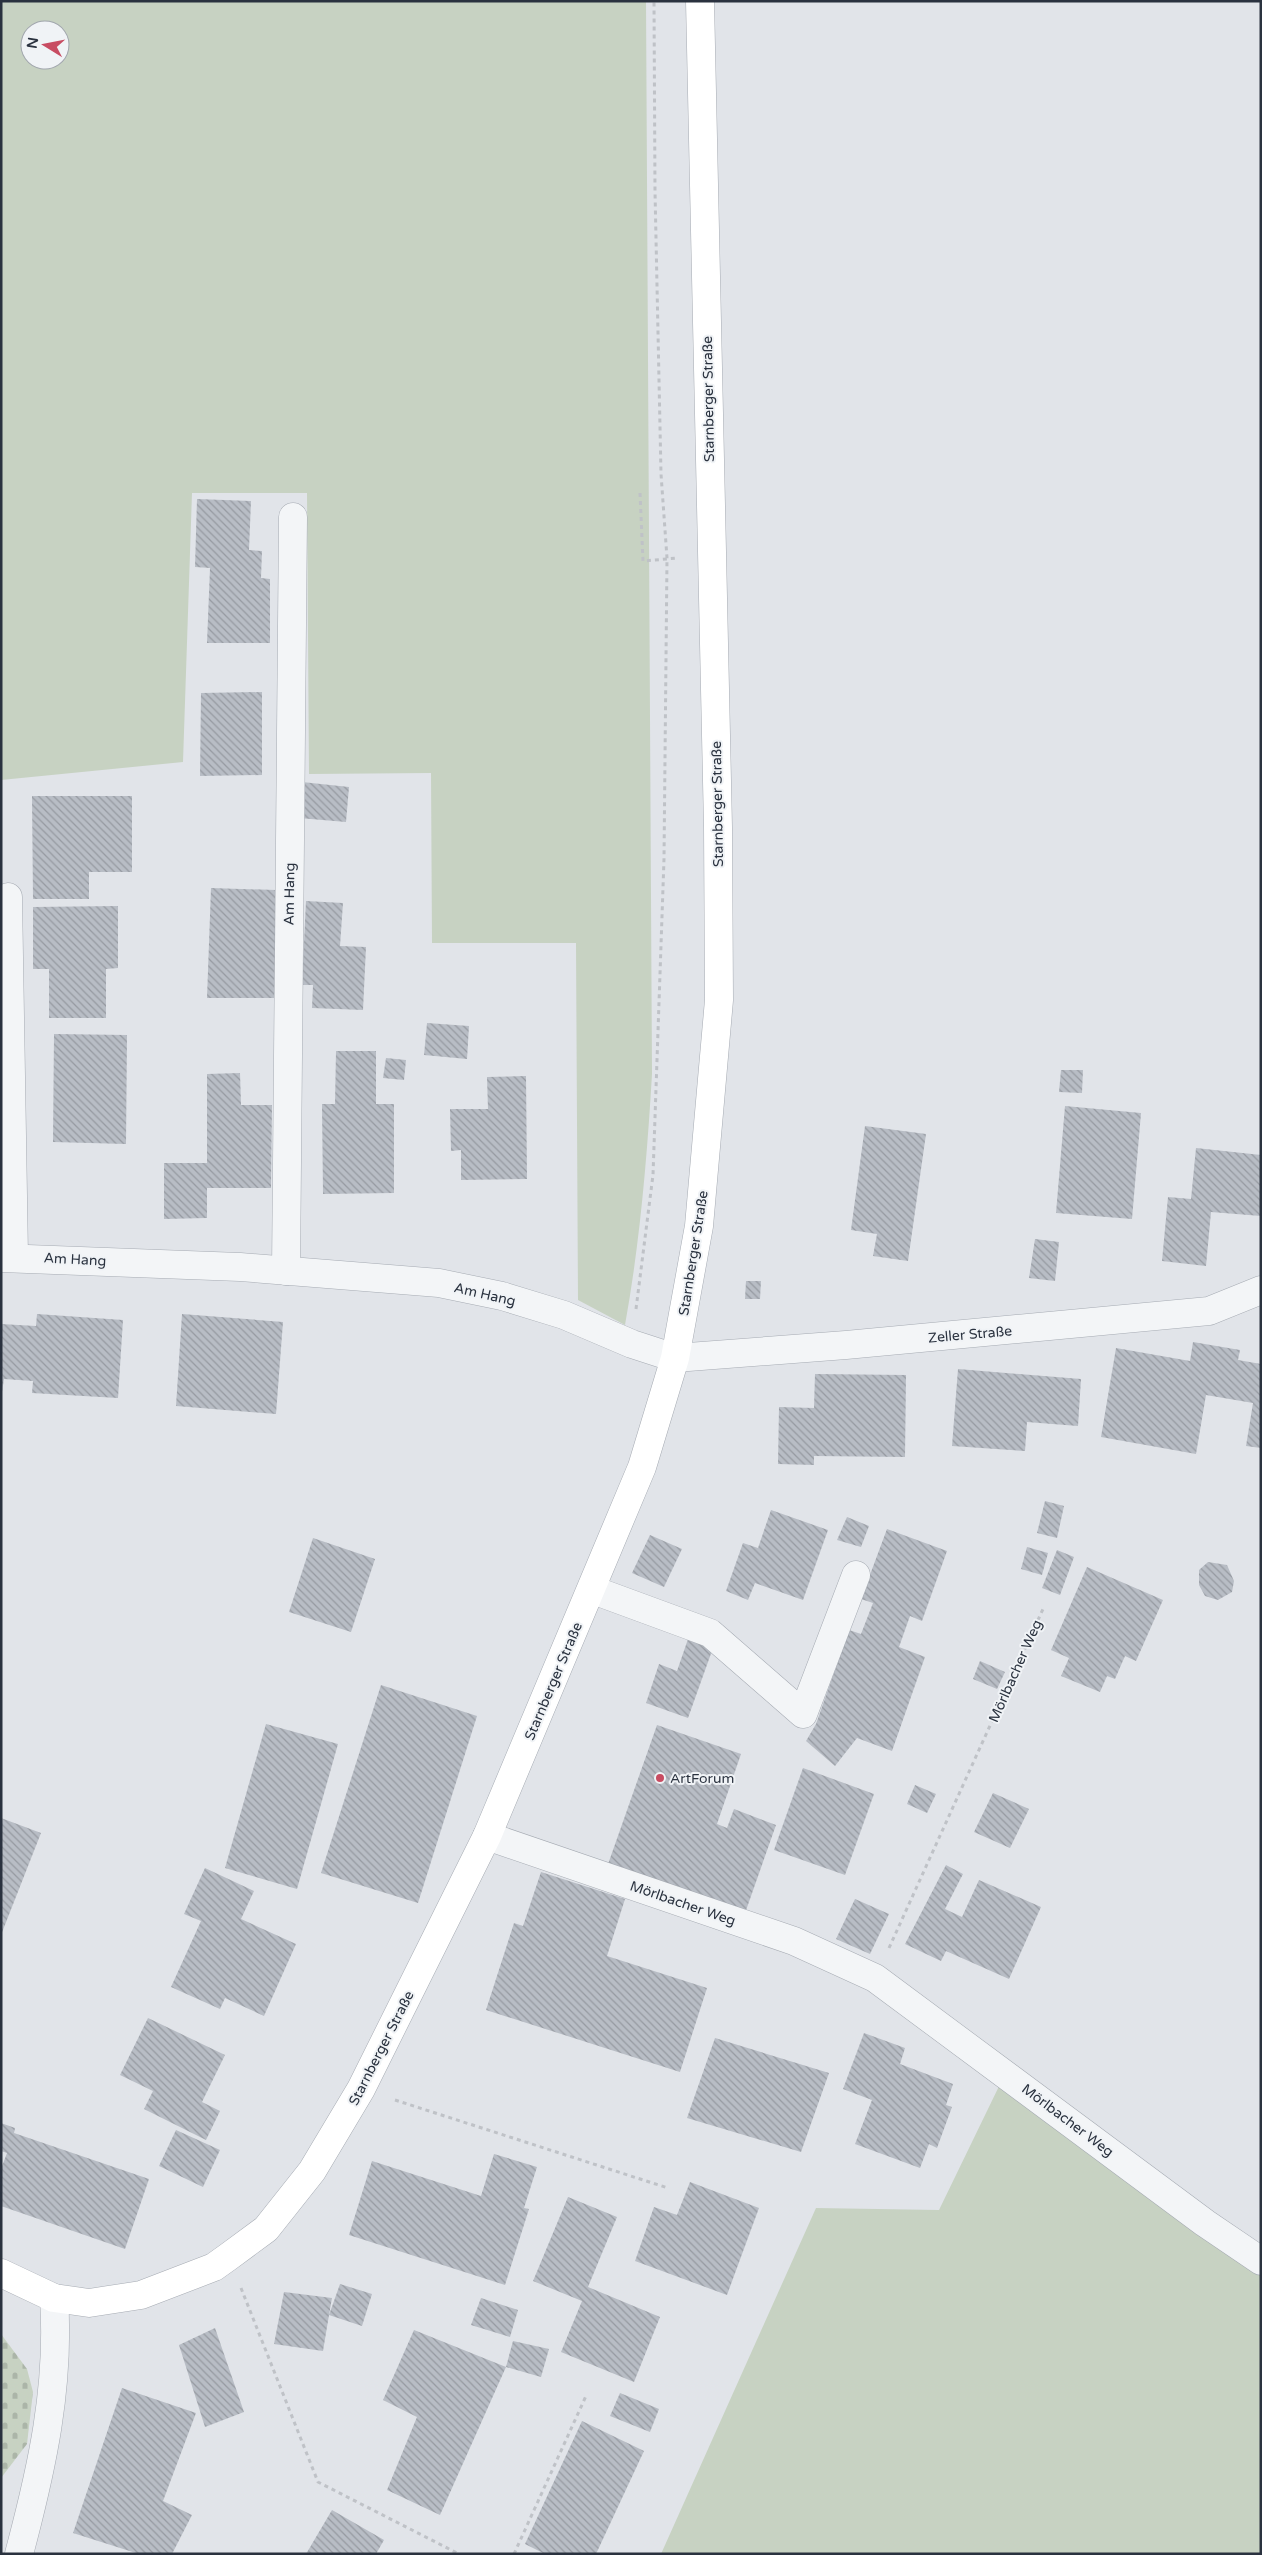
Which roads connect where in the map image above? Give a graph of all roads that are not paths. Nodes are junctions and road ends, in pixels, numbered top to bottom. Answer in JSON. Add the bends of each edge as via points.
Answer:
{"nodes":[{"id":1,"x":700,"y":1,"type":"edge"},
{"id":2,"x":293,"y":517,"type":"dead end"},
{"id":3,"x":8,"y":897,"type":"dead end"},
{"id":4,"x":8,"y":1257,"type":"edge"},
{"id":5,"x":286,"y":1271,"type":"junction"},
{"id":6,"x":1261,"y":1290,"type":"edge"},
{"id":7,"x":675,"y":1358,"type":"junction"},
{"id":8,"x":856,"y":1574,"type":"dead end"},
{"id":9,"x":592,"y":1590,"type":"junction"},
{"id":10,"x":487,"y":1836,"type":"junction"},
{"id":11,"x":1261,"y":2261,"type":"edge"},
{"id":12,"x":1,"y":2274,"type":"edge"},
{"id":13,"x":54,"y":2298,"type":"junction"},
{"id":14,"x":19,"y":2554,"type":"edge"}],
"edges":[{"from":1,"to":7,"type":"main road","name":"Starnberger Straße","via":[[719,1000],[699,1226]]},
{"from":2,"to":5,"type":"street","name":"Am Hang"},
{"from":3,"to":4,"type":"street","name":"Am Hang"},
{"from":4,"to":5,"type":"street","name":"Am Hang"},
{"from":5,"to":7,"type":"street","name":"Am Hang","via":[[439,1283],[502,1296],[564,1315]]},
{"from":6,"to":7,"type":"street","name":"Zeller Straße","via":[[1209,1311]]},
{"from":7,"to":9,"type":"main road","name":"Starnberger Straße","via":[[642,1467]]},
{"from":8,"to":9,"type":"street","via":[[803,1714],[710,1633]]},
{"from":9,"to":10,"type":"main road","name":"Starnberger Straße"},
{"from":10,"to":11,"type":"street","name":"Mörlbacher Weg","via":[[794,1941],[875,1978]]},
{"from":10,"to":13,"type":"main road","name":"Starnberger Straße","via":[[361,2089],[306,2178],[266,2229],[214,2267],[141,2295],[89,2303]]},
{"from":12,"to":13,"type":"main road","name":"Starnberger Straße"},
{"from":13,"to":14,"type":"street","via":[[57,2341],[51,2410]]}]}
